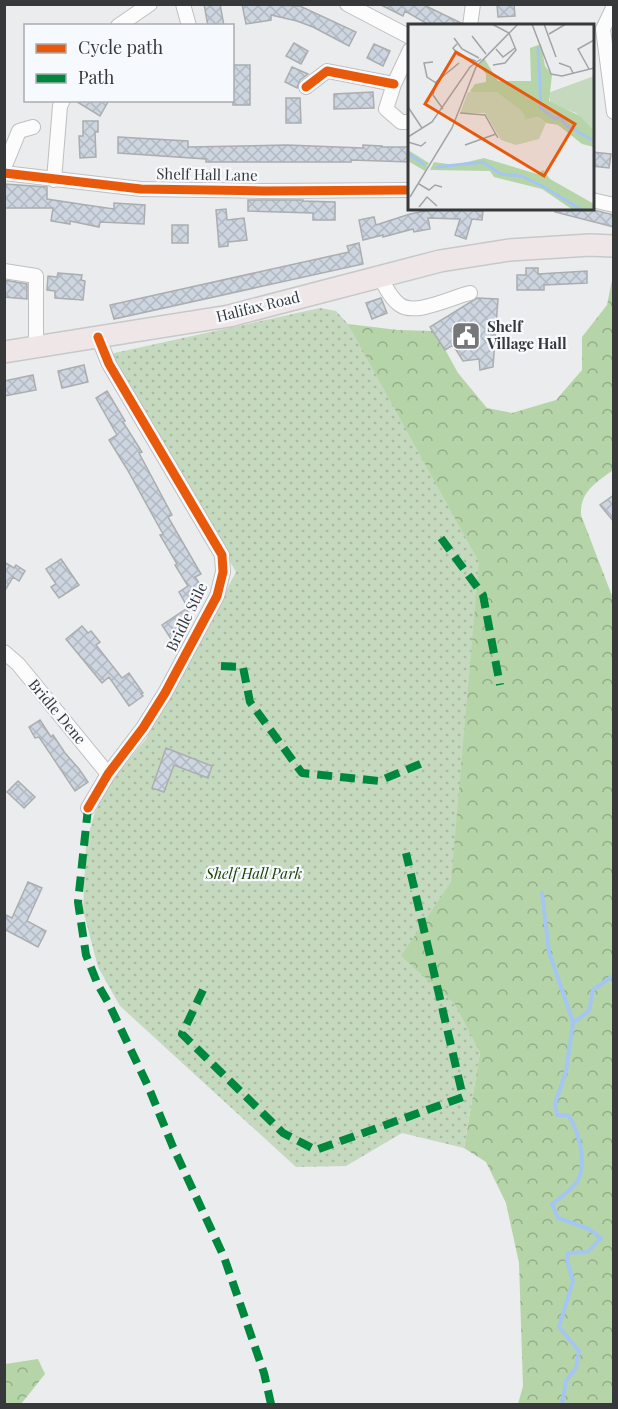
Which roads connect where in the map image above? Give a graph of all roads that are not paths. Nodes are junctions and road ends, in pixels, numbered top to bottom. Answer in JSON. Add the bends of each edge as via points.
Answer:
{"nodes":[{"id":1,"x":150,"y":4,"type":"edge"},
{"id":2,"x":183,"y":4,"type":"edge"},
{"id":3,"x":347,"y":4,"type":"edge"},
{"id":4,"x":473,"y":4,"type":"edge"},
{"id":5,"x":614,"y":6,"type":"edge"},
{"id":6,"x":130,"y":10,"type":"edge"},
{"id":7,"x":120,"y":24,"type":"edge"},
{"id":8,"x":188,"y":24,"type":"edge"},
{"id":9,"x":470,"y":24,"type":"edge"},
{"id":10,"x":408,"y":36,"type":"edge"},
{"id":11,"x":609,"y":44,"type":"edge"},
{"id":12,"x":408,"y":54,"type":"edge"},
{"id":13,"x":394,"y":84,"type":"junction"},
{"id":14,"x":306,"y":87,"type":"dead end"},
{"id":15,"x":62,"y":102,"type":"edge"},
{"id":16,"x":614,"y":112,"type":"edge"},
{"id":17,"x":408,"y":122,"type":"edge"},
{"id":18,"x":4,"y":127,"type":"edge"},
{"id":19,"x":33,"y":127,"type":"dead end"},
{"id":20,"x":19,"y":131,"type":"junction"},
{"id":21,"x":4,"y":168,"type":"edge"},
{"id":22,"x":4,"y":173,"type":"edge"},
{"id":23,"x":54,"y":180,"type":"junction"},
{"id":24,"x":408,"y":190,"type":"edge"},
{"id":25,"x":594,"y":200,"type":"edge"},
{"id":26,"x":614,"y":205,"type":"edge"},
{"id":27,"x":614,"y":246,"type":"edge"},
{"id":28,"x":4,"y":271,"type":"edge"},
{"id":29,"x":380,"y":277,"type":"junction"},
{"id":30,"x":470,"y":293,"type":"dead end"},
{"id":31,"x":98,"y":337,"type":"junction"},
{"id":32,"x":36,"y":347,"type":"junction"},
{"id":33,"x":4,"y":352,"type":"edge"},
{"id":34,"x":4,"y":652,"type":"edge"},
{"id":35,"x":108,"y":774,"type":"junction"},
{"id":36,"x":88,"y":807,"type":"dead end"}],
"edges":[{"from":1,"to":6,"type":"street"},
{"from":2,"to":8,"type":"street"},
{"from":3,"to":10,"type":"street"},
{"from":4,"to":9,"type":"street"},
{"from":5,"to":11,"type":"street","via":[[603,29]]},
{"from":6,"to":7,"type":"street"},
{"from":11,"to":16,"type":"street"},
{"from":12,"to":13,"type":"street"},
{"from":13,"to":14,"type":"street","via":[[327,71]]},
{"from":13,"to":17,"type":"street","via":[[386,109],[401,122]]},
{"from":15,"to":23,"type":"street"},
{"from":18,"to":20,"type":"street"},
{"from":19,"to":20,"type":"street"},
{"from":20,"to":21,"type":"street"},
{"from":22,"to":23,"type":"street","name":"Shelf Hall Lane"},
{"from":23,"to":24,"type":"street","name":"Shelf Hall Lane","via":[[141,189]]},
{"from":25,"to":26,"type":"street"},
{"from":27,"to":29,"type":"highway","name":"Halifax Road","via":[[509,250],[440,261]]},
{"from":28,"to":32,"type":"street","via":[[36,276]]},
{"from":29,"to":30,"type":"street","via":[[400,305],[412,308]]},
{"from":29,"to":31,"type":"highway","name":"Halifax Road","via":[[229,316]]},
{"from":31,"to":32,"type":"highway","name":"Halifax Road"},
{"from":31,"to":35,"type":"street","name":"Bridle Stile","via":[[109,364],[222,555],[223,572],[217,596],[165,693]]},
{"from":32,"to":33,"type":"highway","name":"Halifax Road"},
{"from":34,"to":35,"type":"street","name":"Bridle Dene"},
{"from":35,"to":36,"type":"street","name":"Bridle Stile"}]}
